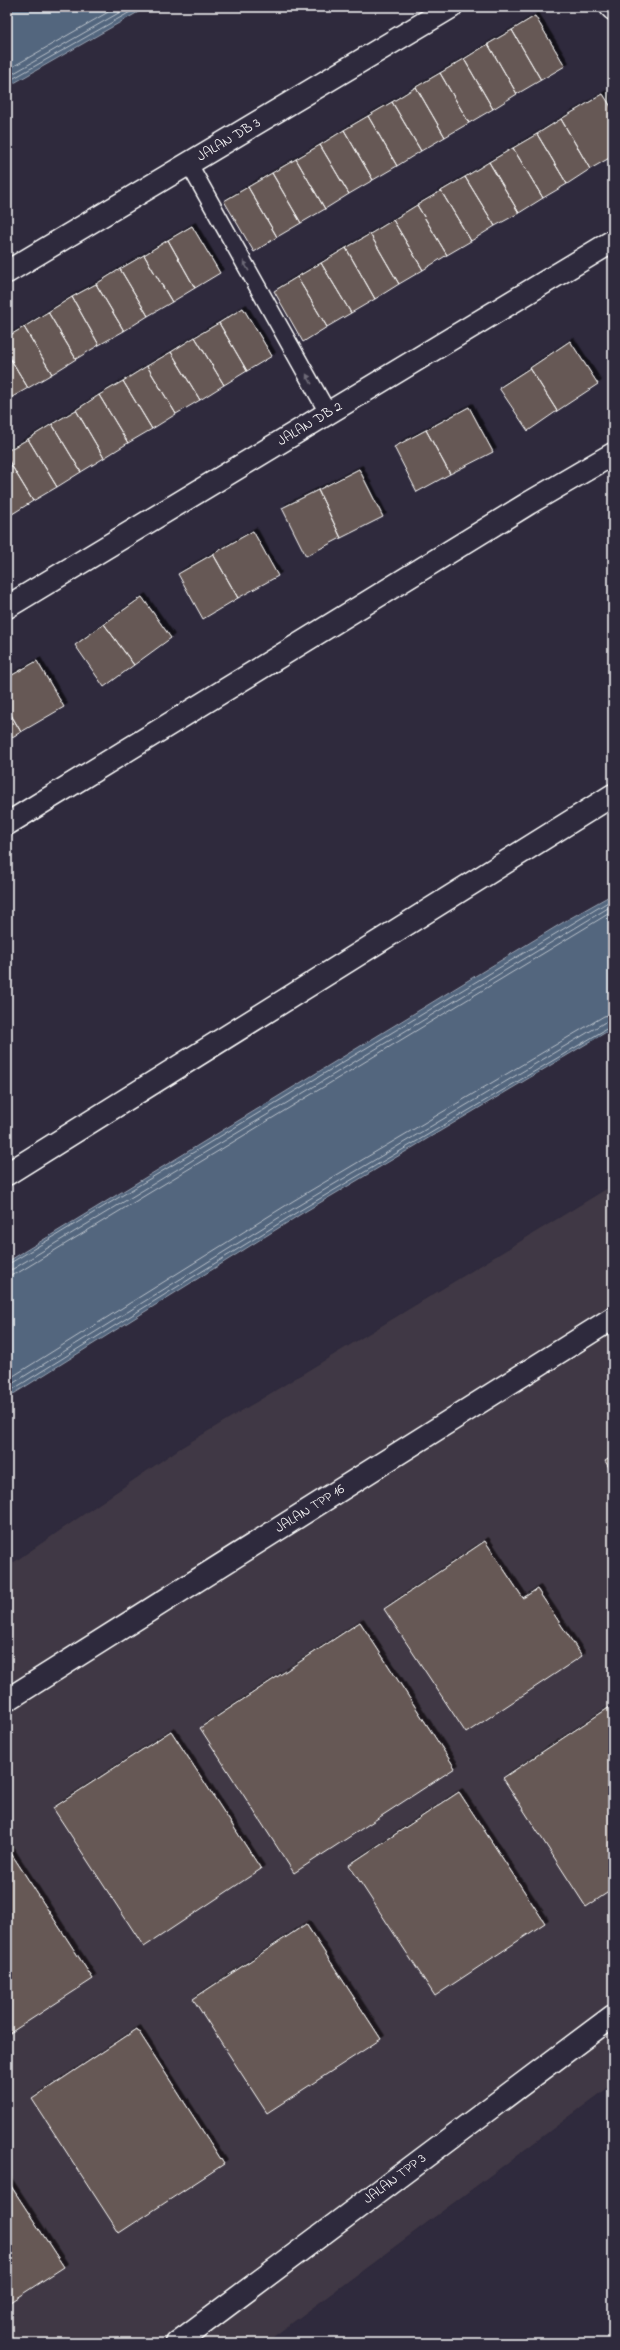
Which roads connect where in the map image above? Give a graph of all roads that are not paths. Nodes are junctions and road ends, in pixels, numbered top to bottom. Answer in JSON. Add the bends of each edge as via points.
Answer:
{"nodes":[{"id":1,"x":451,"y":7,"type":"edge"},
{"id":2,"x":189,"y":164,"type":"junction"},
{"id":3,"x":613,"y":241,"type":"edge"},
{"id":4,"x":7,"y":272,"type":"edge"},
{"id":5,"x":328,"y":413,"type":"junction"},
{"id":6,"x":613,"y":454,"type":"edge"},
{"id":7,"x":7,"y":606,"type":"edge"},
{"id":8,"x":613,"y":795,"type":"edge"},
{"id":9,"x":7,"y":824,"type":"edge"},
{"id":10,"x":7,"y":1174,"type":"edge"},
{"id":11,"x":613,"y":1318,"type":"edge"},
{"id":12,"x":7,"y":1700,"type":"edge"},
{"id":13,"x":613,"y":2016,"type":"edge"},
{"id":14,"x":177,"y":2343,"type":"edge"}],
"edges":[{"from":1,"to":2,"type":"street","name":"JALAN DB 3"},
{"from":2,"to":4,"type":"street","name":"JALAN DB 3"},
{"from":5,"to":2,"type":"lane","one_way":true},
{"from":3,"to":5,"type":"street","name":"JALAN DB 2"},
{"from":5,"to":7,"type":"street","name":"JALAN DB 2"},
{"from":6,"to":9,"type":"street","via":[[522,507]]},
{"from":8,"to":10,"type":"street"},
{"from":11,"to":12,"type":"street","name":"JALAN TPP 16"},
{"from":13,"to":14,"type":"street","name":"JALAN TPP 3"}]}
